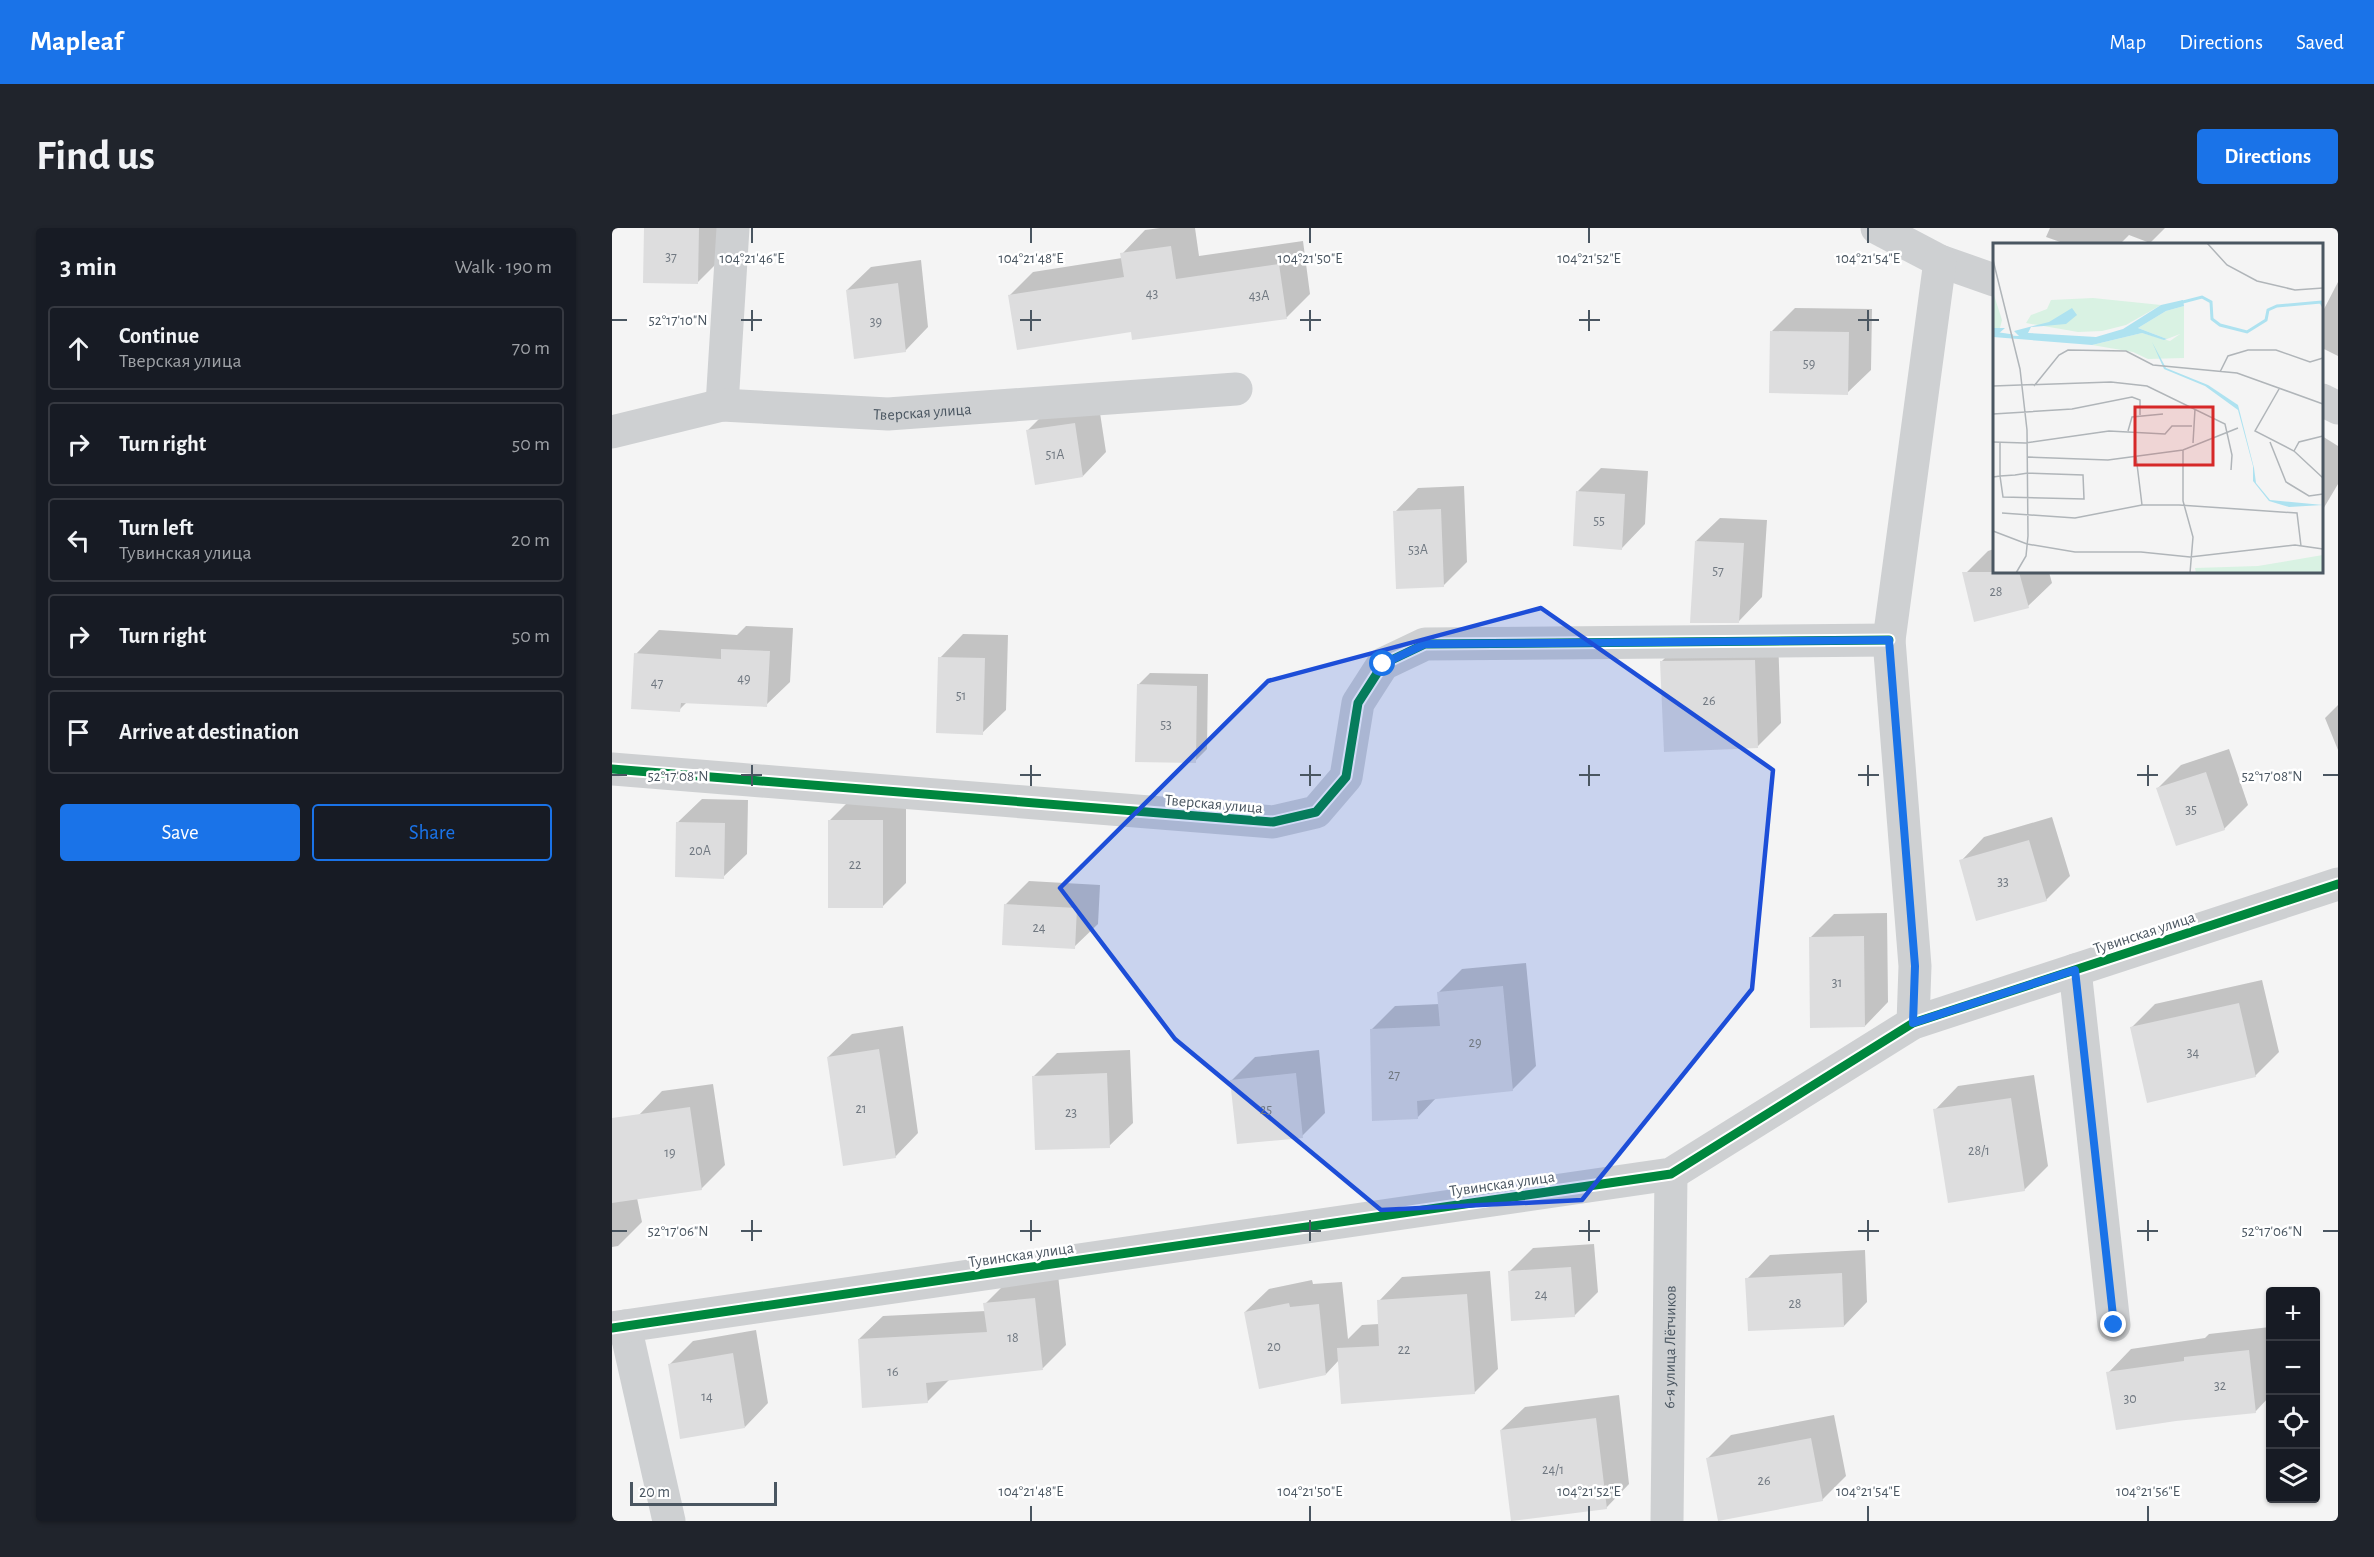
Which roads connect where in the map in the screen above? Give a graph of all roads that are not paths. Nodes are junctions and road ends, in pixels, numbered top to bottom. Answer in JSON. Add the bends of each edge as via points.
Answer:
{"nodes":[{"id":1,"x":733,"y":228,"type":"edge"},
{"id":2,"x":1877,"y":228,"type":"edge"},
{"id":3,"x":1940,"y":261,"type":"junction"},
{"id":4,"x":1993,"y":279,"type":"edge"},
{"id":5,"x":1236,"y":389,"type":"dead end"},
{"id":6,"x":2323,"y":400,"type":"edge"},
{"id":7,"x":722,"y":405,"type":"junction"},
{"id":8,"x":2338,"y":408,"type":"edge"},
{"id":9,"x":612,"y":432,"type":"edge"},
{"id":10,"x":1889,"y":640,"type":"junction"},
{"id":11,"x":612,"y":769,"type":"edge"},
{"id":12,"x":2338,"y":884,"type":"edge"},
{"id":13,"x":2075,"y":970,"type":"junction"},
{"id":14,"x":1913,"y":1023,"type":"junction"},
{"id":15,"x":1671,"y":1174,"type":"junction"},
{"id":16,"x":2114,"y":1325,"type":"dead end"},
{"id":17,"x":619,"y":1327,"type":"edge"},
{"id":18,"x":669,"y":1521,"type":"edge"},
{"id":19,"x":1667,"y":1521,"type":"edge"}],
"edges":[{"from":1,"to":7,"type":"street"},
{"from":2,"to":3,"type":"street"},
{"from":3,"to":4,"type":"street"},
{"from":3,"to":10,"type":"street"},
{"from":5,"to":7,"type":"street","name":"Тверская улица","via":[[888,414]]},
{"from":6,"to":8,"type":"street"},
{"from":7,"to":9,"type":"street","name":"Тверская улица"},
{"from":10,"to":11,"type":"street","name":"Тверская улица","via":[[1425,644],[1383,664],[1358,703],[1346,777],[1316,812],[1273,822]]},
{"from":10,"to":14,"type":"street","via":[[1915,966]]},
{"from":12,"to":13,"type":"street","name":"Тувинская улица"},
{"from":13,"to":14,"type":"street","name":"Тувинская улица"},
{"from":13,"to":16,"type":"street"},
{"from":14,"to":15,"type":"street","name":"Тувинская улица"},
{"from":15,"to":17,"type":"street","name":"Тувинская улица"},
{"from":15,"to":19,"type":"street","name":"6-я улица Лётчиков"},
{"from":17,"to":18,"type":"street"}]}
